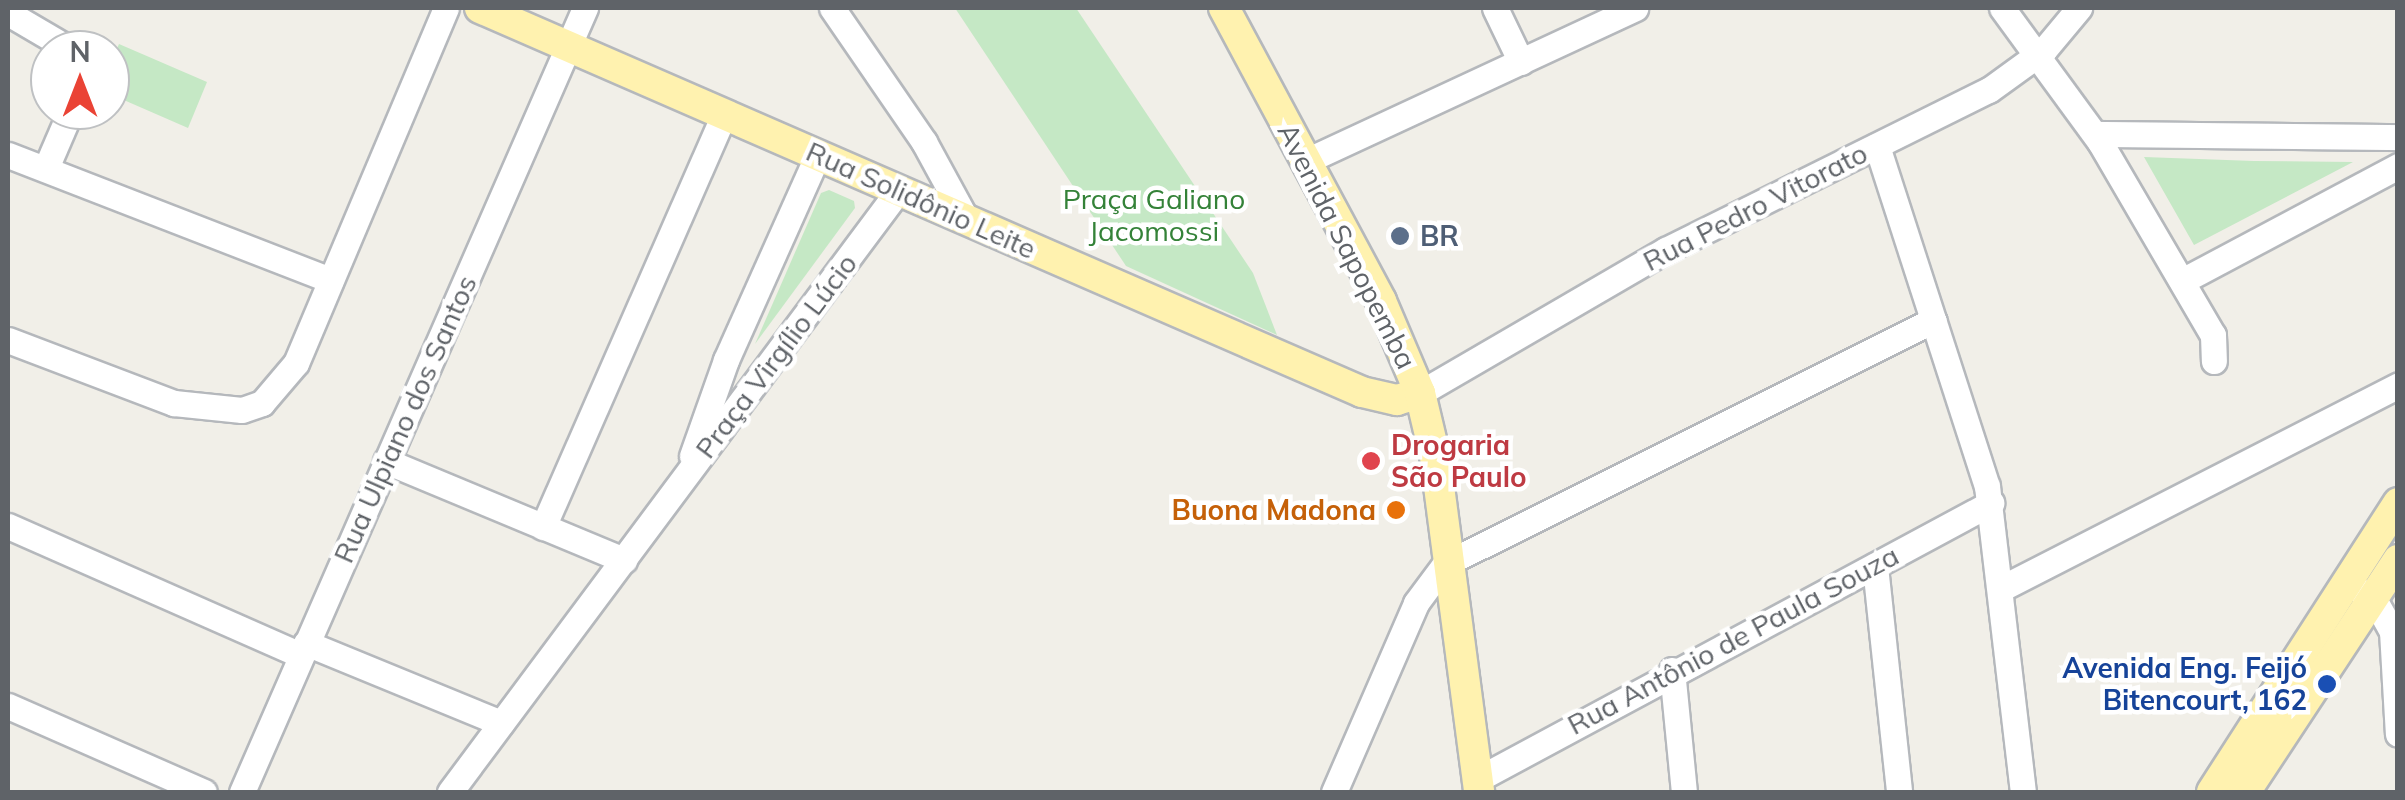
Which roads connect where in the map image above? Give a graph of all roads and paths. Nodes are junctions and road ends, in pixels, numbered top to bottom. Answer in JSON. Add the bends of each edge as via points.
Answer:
{"nodes":[{"id":1,"x":446,"y":8,"type":"edge"},
{"id":2,"x":480,"y":8,"type":"edge"},
{"id":3,"x":585,"y":8,"type":"edge"},
{"id":4,"x":832,"y":8,"type":"edge"},
{"id":5,"x":1224,"y":8,"type":"edge"},
{"id":6,"x":1496,"y":8,"type":"edge"},
{"id":7,"x":1636,"y":8,"type":"edge"},
{"id":8,"x":2002,"y":8,"type":"edge"},
{"id":9,"x":2078,"y":8,"type":"edge"},
{"id":10,"x":8,"y":14,"type":"edge"},
{"id":11,"x":36,"y":30,"type":"edge"},
{"id":12,"x":568,"y":45,"type":"junction"},
{"id":13,"x":2036,"y":56,"type":"junction"},
{"id":14,"x":1520,"y":62,"type":"junction"},
{"id":15,"x":724,"y":114,"type":"junction"},
{"id":16,"x":63,"y":130,"type":"edge"},
{"id":17,"x":2095,"y":134,"type":"junction"},
{"id":18,"x":2398,"y":137,"type":"edge"},
{"id":19,"x":1876,"y":146,"type":"junction"},
{"id":20,"x":818,"y":154,"type":"junction"},
{"id":21,"x":8,"y":155,"type":"edge"},
{"id":22,"x":1306,"y":161,"type":"junction"},
{"id":23,"x":2398,"y":166,"type":"edge"},
{"id":24,"x":46,"y":168,"type":"junction"},
{"id":25,"x":898,"y":191,"type":"junction"},
{"id":26,"x":967,"y":221,"type":"junction"},
{"id":27,"x":331,"y":280,"type":"junction"},
{"id":28,"x":2182,"y":281,"type":"junction"},
{"id":29,"x":1934,"y":320,"type":"junction"},
{"id":30,"x":8,"y":340,"type":"edge"},
{"id":31,"x":2214,"y":361,"type":"dead end"},
{"id":32,"x":2398,"y":385,"type":"edge"},
{"id":33,"x":1420,"y":392,"type":"junction"},
{"id":34,"x":386,"y":461,"type":"junction"},
{"id":35,"x":684,"y":480,"type":"junction"},
{"id":36,"x":1990,"y":503,"type":"junction"},
{"id":37,"x":2398,"y":503,"type":"edge"},
{"id":38,"x":8,"y":526,"type":"edge"},
{"id":39,"x":544,"y":527,"type":"junction"},
{"id":40,"x":624,"y":560,"type":"junction"},
{"id":41,"x":2398,"y":560,"type":"edge"},
{"id":42,"x":1445,"y":564,"type":"junction"},
{"id":43,"x":1875,"y":566,"type":"junction"},
{"id":44,"x":2348,"y":584,"type":"junction"},
{"id":45,"x":2002,"y":588,"type":"junction"},
{"id":46,"x":2374,"y":599,"type":"junction"},
{"id":47,"x":304,"y":649,"type":"junction"},
{"id":48,"x":1672,"y":670,"type":"junction"},
{"id":49,"x":8,"y":706,"type":"edge"},
{"id":50,"x":501,"y":724,"type":"junction"},
{"id":51,"x":2398,"y":734,"type":"edge"},
{"id":52,"x":1478,"y":786,"type":"edge"},
{"id":53,"x":204,"y":792,"type":"edge"},
{"id":54,"x":242,"y":792,"type":"edge"},
{"id":55,"x":450,"y":792,"type":"edge"},
{"id":56,"x":1334,"y":792,"type":"edge"},
{"id":57,"x":1684,"y":792,"type":"edge"},
{"id":58,"x":1899,"y":792,"type":"edge"},
{"id":59,"x":2023,"y":792,"type":"edge"},
{"id":60,"x":2212,"y":792,"type":"edge"},
{"id":61,"x":2245,"y":792,"type":"edge"}],
"edges":[{"from":1,"to":27,"type":"street"},
{"from":2,"to":12,"type":"main road","name":"Rua Solidônio Leite"},
{"from":3,"to":12,"type":"street","name":"Rua Ulpiano dos Santos"},
{"from":4,"to":26,"type":"street","via":[[924,142]]},
{"from":5,"to":22,"type":"main road","name":"Avenida Sapopemba"},
{"from":6,"to":14,"type":"street"},
{"from":7,"to":14,"type":"street"},
{"from":8,"to":13,"type":"street"},
{"from":9,"to":13,"type":"street","name":"Rua Pedro Vitorato"},
{"from":10,"to":11,"type":"street"},
{"from":12,"to":15,"type":"main road","name":"Rua Solidônio Leite"},
{"from":12,"to":34,"type":"street","name":"Rua Ulpiano dos Santos"},
{"from":13,"to":17,"type":"street"},
{"from":13,"to":19,"type":"street","name":"Rua Pedro Vitorato","via":[[1988,90]]},
{"from":14,"to":22,"type":"street"},
{"from":15,"to":20,"type":"main road","name":"Rua Solidônio Leite"},
{"from":15,"to":39,"type":"street"},
{"from":16,"to":24,"type":"street"},
{"from":17,"to":18,"type":"street"},
{"from":17,"to":28,"type":"street"},
{"from":19,"to":29,"type":"street"},
{"from":19,"to":33,"type":"street","name":"Rua Pedro Vitorato","via":[[1666,250]]},
{"from":20,"to":25,"type":"main road","name":"Rua Solidônio Leite"},
{"from":20,"to":35,"type":"street","name":"Praça Virgílio Lúcio","via":[[726,360]]},
{"from":21,"to":24,"type":"street"},
{"from":22,"to":33,"type":"main road","name":"Avenida Sapopemba","via":[[1398,334]]},
{"from":23,"to":28,"type":"street"},
{"from":24,"to":27,"type":"street"},
{"from":25,"to":26,"type":"main road","name":"Rua Solidônio Leite"},
{"from":25,"to":35,"type":"street","name":"Praça Virgílio Lúcio"},
{"from":26,"to":33,"type":"main road","name":"Rua Solidônio Leite","via":[[1362,392],[1397,400]]},
{"from":27,"to":30,"type":"street","via":[[296,363],[262,403],[242,410],[174,403]]},
{"from":28,"to":31,"type":"street","via":[[2213,335]]},
{"from":29,"to":36,"type":"street"},
{"from":29,"to":42,"type":"street"},
{"from":32,"to":45,"type":"street"},
{"from":33,"to":42,"type":"main road","name":"Avenida Sapopemba","via":[[1435,456]]},
{"from":34,"to":39,"type":"street"},
{"from":34,"to":47,"type":"street","name":"Rua Ulpiano dos Santos"},
{"from":35,"to":40,"type":"street"},
{"from":36,"to":43,"type":"street","name":"Rua Antônio de Paula Souza"},
{"from":36,"to":45,"type":"street"},
{"from":37,"to":44,"type":"main road"},
{"from":38,"to":47,"type":"street"},
{"from":39,"to":40,"type":"street"},
{"from":40,"to":50,"type":"street"},
{"from":41,"to":46,"type":"main road"},
{"from":42,"to":52,"type":"main road","name":"Avenida Sapopemba"},
{"from":42,"to":56,"type":"street","via":[[1416,603]]},
{"from":43,"to":48,"type":"street","name":"Rua Antônio de Paula Souza"},
{"from":43,"to":58,"type":"street"},
{"from":44,"to":46,"type":"street"},
{"from":44,"to":60,"type":"main road"},
{"from":45,"to":59,"type":"street"},
{"from":46,"to":51,"type":"street","via":[[2392,631]]},
{"from":46,"to":61,"type":"main road"},
{"from":47,"to":50,"type":"street"},
{"from":47,"to":54,"type":"street","name":"Rua Ulpiano dos Santos"},
{"from":48,"to":52,"type":"street","name":"Rua Antônio de Paula Souza"},
{"from":48,"to":57,"type":"street"},
{"from":49,"to":53,"type":"street"},
{"from":50,"to":55,"type":"street"}]}
